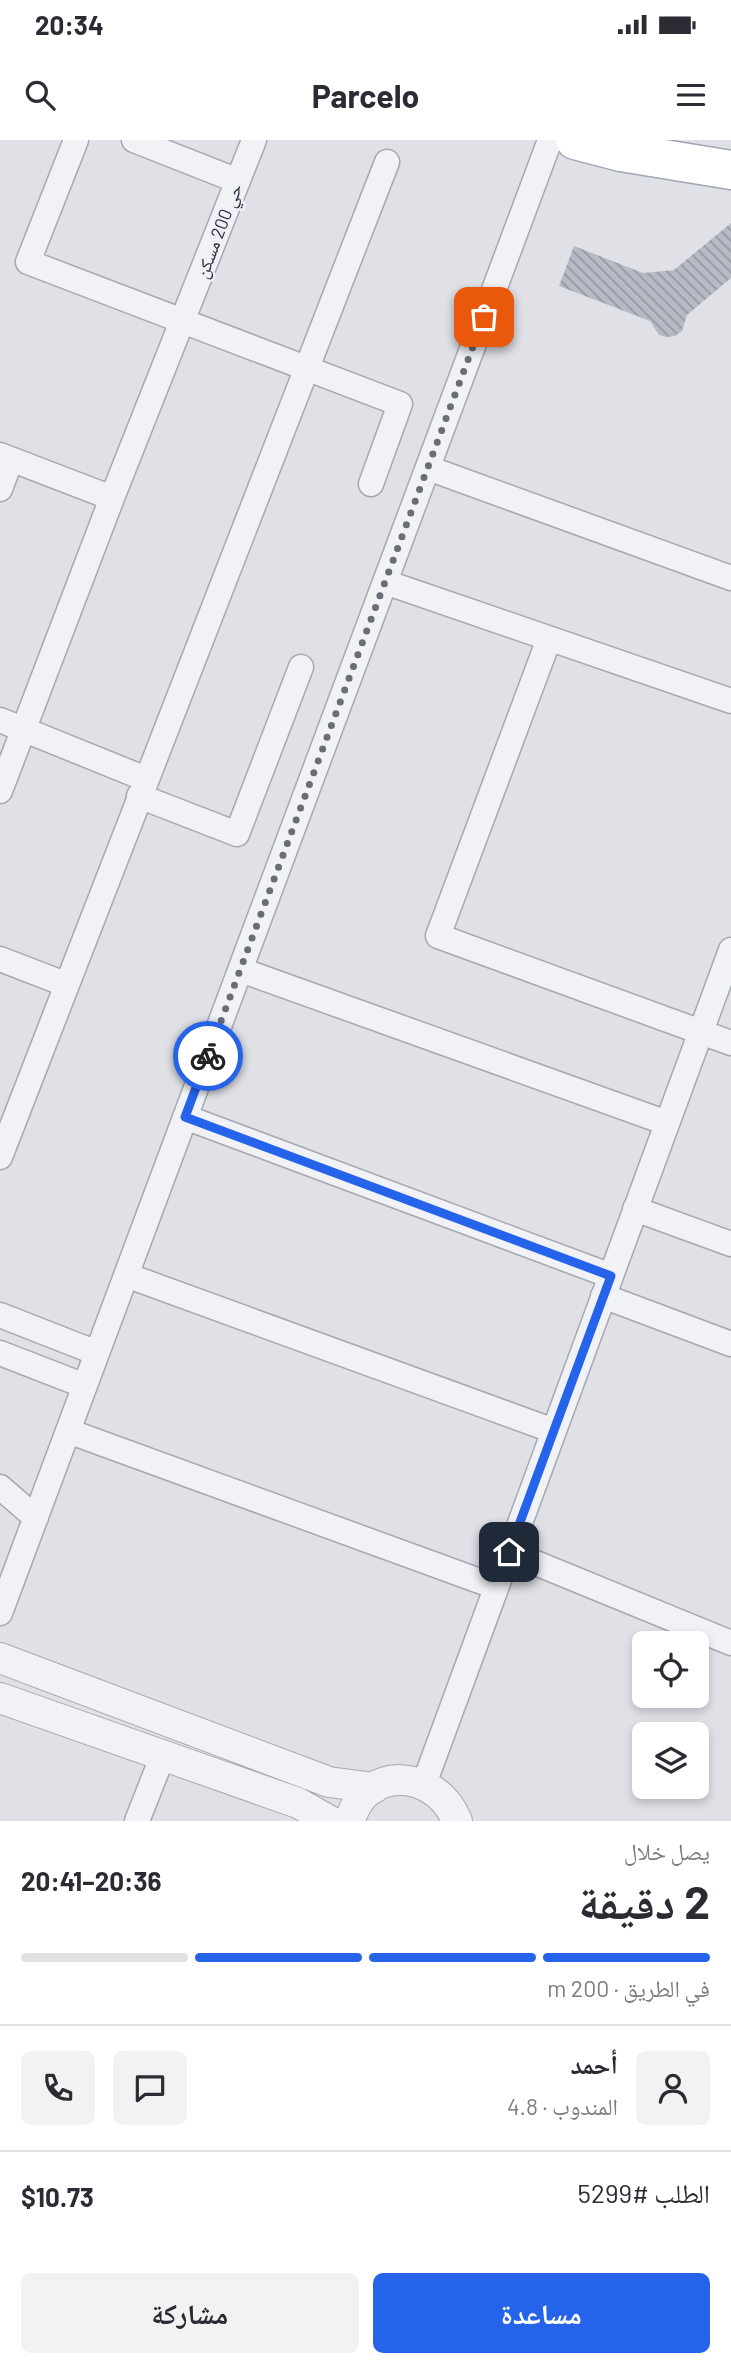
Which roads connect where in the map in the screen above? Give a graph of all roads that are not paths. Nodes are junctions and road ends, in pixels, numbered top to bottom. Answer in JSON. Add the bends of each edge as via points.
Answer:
{"nodes":[{"id":1,"x":76,"y":140,"type":"edge"},
{"id":2,"x":134,"y":140,"type":"edge"},
{"id":3,"x":254,"y":140,"type":"edge"},
{"id":4,"x":550,"y":140,"type":"edge"},
{"id":5,"x":575,"y":140,"type":"edge"},
{"id":6,"x":387,"y":162,"type":"dead end"},
{"id":7,"x":731,"y":170,"type":"edge"},
{"id":8,"x":238,"y":181,"type":"junction"},
{"id":9,"x":184,"y":321,"type":"junction"},
{"id":10,"x":306,"y":367,"type":"junction"},
{"id":11,"x":6,"y":457,"type":"edge"},
{"id":12,"x":428,"y":468,"type":"junction"},
{"id":13,"x":371,"y":484,"type":"dead end"},
{"id":14,"x":0,"y":489,"type":"edge"},
{"id":15,"x":112,"y":498,"type":"junction"},
{"id":16,"x":731,"y":578,"type":"edge"},
{"id":17,"x":385,"y":582,"type":"junction"},
{"id":18,"x":549,"y":639,"type":"junction"},
{"id":19,"x":301,"y":667,"type":"dead end"},
{"id":20,"x":731,"y":701,"type":"edge"},
{"id":21,"x":0,"y":720,"type":"edge"},
{"id":22,"x":24,"y":730,"type":"junction"},
{"id":23,"x":142,"y":787,"type":"junction"},
{"id":24,"x":0,"y":791,"type":"edge"},
{"id":25,"x":731,"y":950,"type":"edge"},
{"id":26,"x":0,"y":958,"type":"edge"},
{"id":27,"x":241,"y":970,"type":"junction"},
{"id":28,"x":65,"y":984,"type":"junction"},
{"id":29,"x":701,"y":1032,"type":"junction"},
{"id":30,"x":731,"y":1043,"type":"edge"},
{"id":31,"x":185,"y":1117,"type":"junction"},
{"id":32,"x":667,"y":1123,"type":"junction"},
{"id":33,"x":0,"y":1157,"type":"edge"},
{"id":34,"x":635,"y":1209,"type":"junction"},
{"id":35,"x":731,"y":1244,"type":"edge"},
{"id":36,"x":126,"y":1275,"type":"junction"},
{"id":37,"x":607,"y":1286,"type":"junction"},
{"id":38,"x":0,"y":1315,"type":"edge"},
{"id":39,"x":731,"y":1343,"type":"edge"},
{"id":40,"x":0,"y":1353,"type":"edge"},
{"id":41,"x":97,"y":1353,"type":"junction"},
{"id":42,"x":85,"y":1387,"type":"junction"},
{"id":43,"x":68,"y":1431,"type":"junction"},
{"id":44,"x":554,"y":1431,"type":"junction"},
{"id":45,"x":0,"y":1487,"type":"edge"},
{"id":46,"x":36,"y":1518,"type":"junction"},
{"id":47,"x":509,"y":1552,"type":"junction"},
{"id":48,"x":496,"y":1587,"type":"junction"},
{"id":49,"x":0,"y":1613,"type":"edge"},
{"id":50,"x":731,"y":1643,"type":"edge"},
{"id":51,"x":0,"y":1658,"type":"edge"},
{"id":52,"x":0,"y":1698,"type":"edge"},
{"id":53,"x":163,"y":1755,"type":"junction"},
{"id":54,"x":424,"y":1784,"type":"junction"},
{"id":55,"x":374,"y":1788,"type":"junction"},
{"id":56,"x":460,"y":1817,"type":"edge"},
{"id":57,"x":137,"y":1821,"type":"edge"},
{"id":58,"x":330,"y":1821,"type":"edge"},
{"id":59,"x":350,"y":1821,"type":"edge"}],
"edges":[{"from":1,"to":9,"type":"street","via":[[29,262]]},
{"from":2,"to":8,"type":"street"},
{"from":3,"to":8,"type":"street","name":"حي 200 مسكن"},
{"from":4,"to":12,"type":"street"},
{"from":5,"to":7,"type":"main road"},
{"from":6,"to":10,"type":"street"},
{"from":8,"to":9,"type":"street","name":"حي 200 مسكن"},
{"from":9,"to":10,"type":"street"},
{"from":9,"to":15,"type":"street","name":"حي 200 مسكن"},
{"from":10,"to":13,"type":"street","via":[[400,404]]},
{"from":10,"to":23,"type":"street"},
{"from":11,"to":14,"type":"street"},
{"from":11,"to":15,"type":"street"},
{"from":12,"to":16,"type":"street"},
{"from":12,"to":17,"type":"street"},
{"from":15,"to":22,"type":"street","name":"حي 200 مسكن"},
{"from":17,"to":18,"type":"street"},
{"from":17,"to":27,"type":"street"},
{"from":18,"to":20,"type":"street"},
{"from":18,"to":29,"type":"street","via":[[438,936]]},
{"from":19,"to":23,"type":"street","via":[[237,834]]},
{"from":21,"to":22,"type":"street"},
{"from":22,"to":23,"type":"street"},
{"from":22,"to":24,"type":"street","name":"حي 200 مسكن"},
{"from":23,"to":28,"type":"street"},
{"from":25,"to":29,"type":"street"},
{"from":26,"to":28,"type":"street"},
{"from":27,"to":31,"type":"street"},
{"from":27,"to":32,"type":"street"},
{"from":28,"to":33,"type":"street"},
{"from":29,"to":30,"type":"street"},
{"from":29,"to":32,"type":"street"},
{"from":31,"to":36,"type":"street"},
{"from":31,"to":37,"type":"street"},
{"from":32,"to":34,"type":"street"},
{"from":34,"to":35,"type":"street"},
{"from":34,"to":37,"type":"street"},
{"from":36,"to":41,"type":"street"},
{"from":36,"to":44,"type":"street"},
{"from":37,"to":39,"type":"street"},
{"from":37,"to":44,"type":"street"},
{"from":38,"to":41,"type":"street"},
{"from":40,"to":42,"type":"street"},
{"from":41,"to":42,"type":"street"},
{"from":42,"to":43,"type":"street"},
{"from":43,"to":46,"type":"street"},
{"from":43,"to":48,"type":"street"},
{"from":44,"to":47,"type":"street"},
{"from":45,"to":46,"type":"street"},
{"from":46,"to":49,"type":"street"},
{"from":47,"to":48,"type":"street"},
{"from":47,"to":50,"type":"street"},
{"from":48,"to":54,"type":"street"},
{"from":51,"to":55,"type":"street","via":[[329,1782]]},
{"from":52,"to":53,"type":"street"},
{"from":53,"to":57,"type":"street"},
{"from":53,"to":58,"type":"street","via":[[298,1803]]},
{"from":54,"to":55,"type":"street","via":[[390,1781]]},
{"from":54,"to":56,"type":"street"},
{"from":55,"to":59,"type":"street","via":[[360,1801]]}]}
